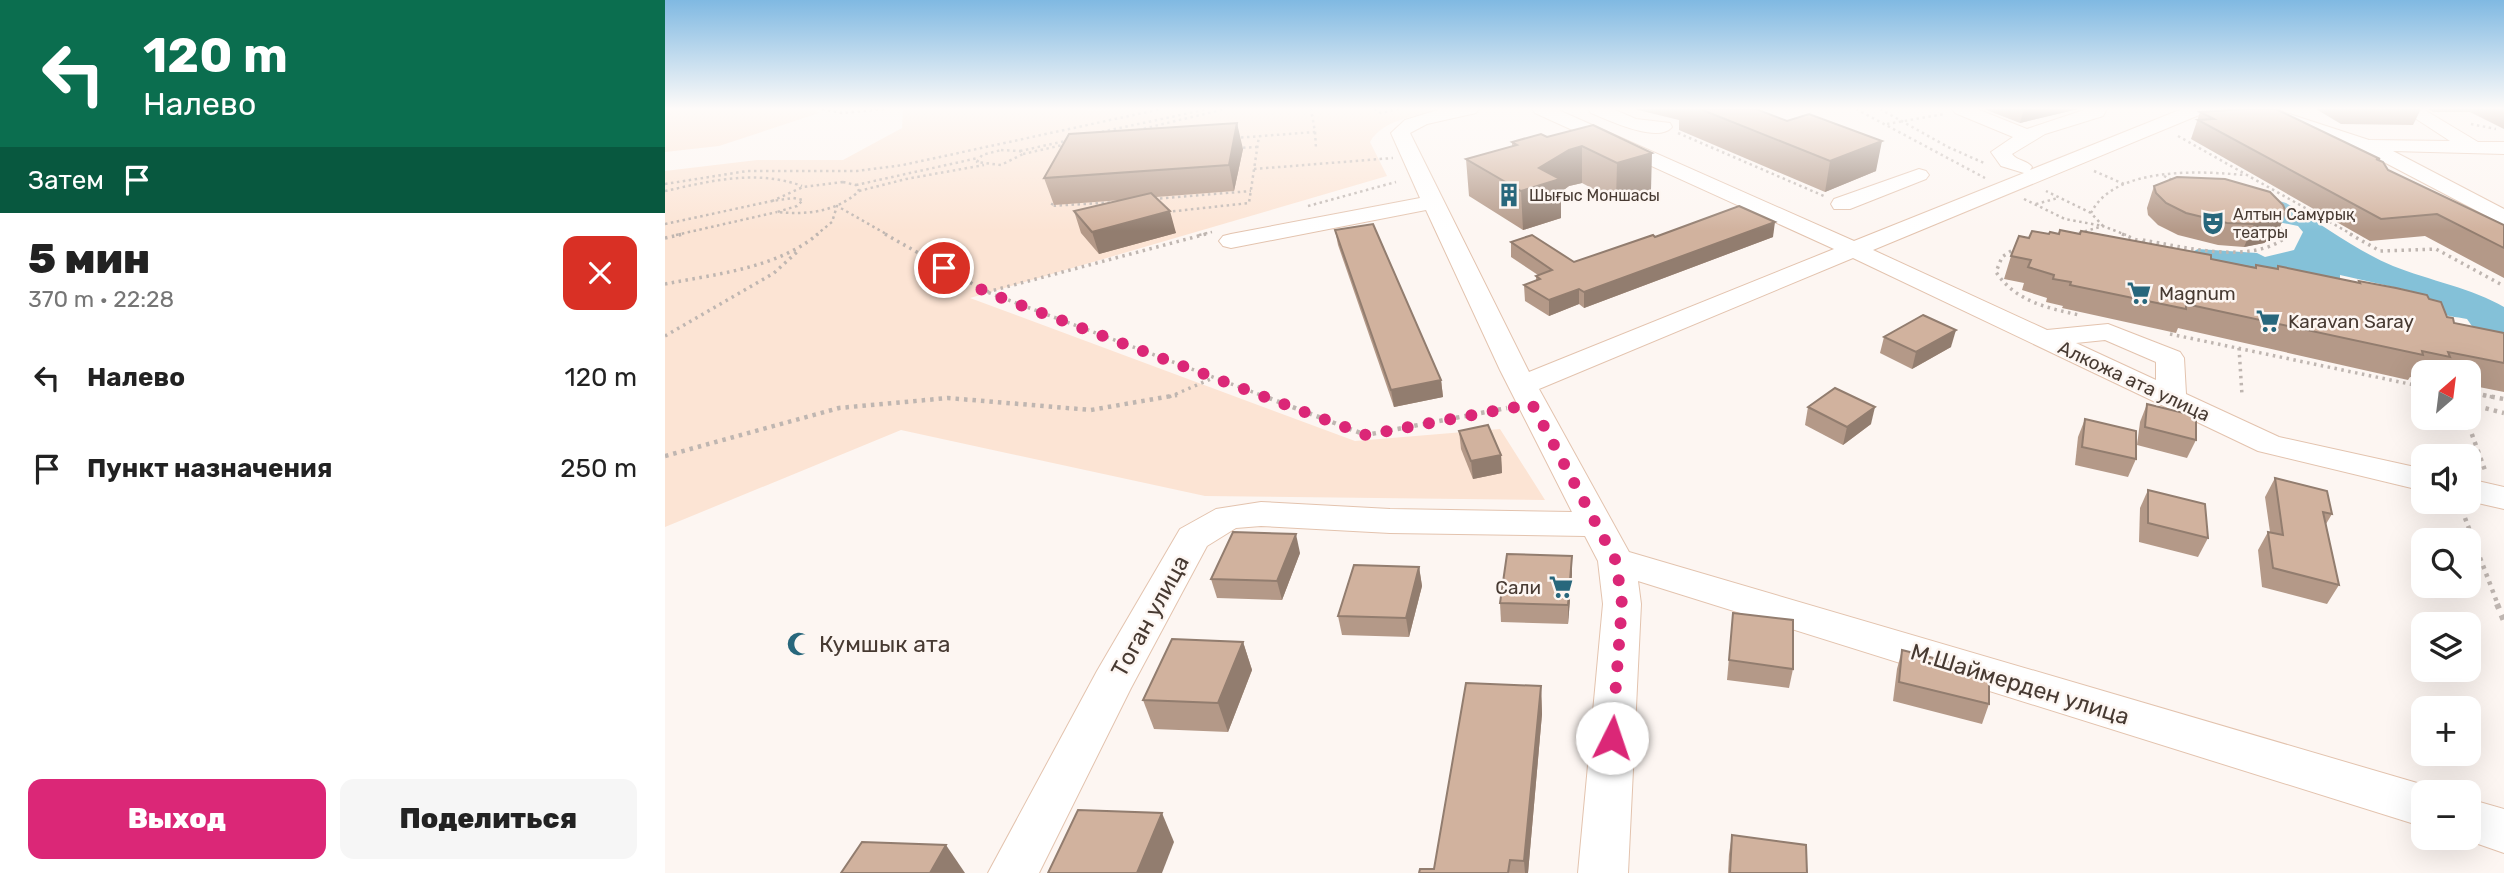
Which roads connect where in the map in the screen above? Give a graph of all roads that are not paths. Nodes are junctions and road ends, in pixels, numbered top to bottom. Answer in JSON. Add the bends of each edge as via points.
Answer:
{"nodes":[{"id":1,"x":1407,"y":150,"type":"edge"},
{"id":2,"x":1632,"y":150,"type":"edge"},
{"id":3,"x":2005,"y":150,"type":"edge"},
{"id":4,"x":2085,"y":150,"type":"edge"},
{"id":5,"x":2086,"y":150,"type":"edge"},
{"id":6,"x":2375,"y":150,"type":"edge"},
{"id":7,"x":1919,"y":175,"type":"dead end"},
{"id":8,"x":2009,"y":178,"type":"junction"},
{"id":9,"x":1433,"y":202,"type":"junction"},
{"id":10,"x":1870,"y":216,"type":"dead end"},
{"id":11,"x":2504,"y":218,"type":"edge"},
{"id":12,"x":1227,"y":235,"type":"road end"},
{"id":13,"x":1845,"y":246,"type":"junction"},
{"id":14,"x":1523,"y":386,"type":"junction"},
{"id":15,"x":2411,"y":477,"type":"edge"},
{"id":16,"x":1596,"y":524,"type":"junction"},
{"id":17,"x":1616,"y":561,"type":"junction"},
{"id":18,"x":2411,"y":802,"type":"edge"},
{"id":19,"x":2481,"y":824,"type":"edge"},
{"id":20,"x":2504,"y":831,"type":"edge"},
{"id":21,"x":1013,"y":873,"type":"edge"},
{"id":22,"x":1603,"y":873,"type":"edge"}],
"edges":[{"from":1,"to":9,"type":"street"},
{"from":2,"to":13,"type":"street","name":"Алкожа ата улица"},
{"from":3,"to":8,"type":"street","via":[[2001,152],[2008,162]]},
{"from":4,"to":8,"type":"street"},
{"from":5,"to":8,"type":"street"},
{"from":6,"to":11,"type":"street"},
{"from":7,"to":10,"type":"street","via":[[1842,204]]},
{"from":8,"to":13,"type":"street"},
{"from":9,"to":12,"type":"street"},
{"from":9,"to":14,"type":"street"},
{"from":13,"to":14,"type":"street"},
{"from":13,"to":15,"type":"street","name":"Алкожа ата улица","via":[[2269,444]]},
{"from":14,"to":16,"type":"street"},
{"from":16,"to":17,"type":"street"},
{"from":16,"to":21,"type":"street","name":"Тоган улица","via":[[1261,514],[1228,517],[1193,538]]},
{"from":17,"to":18,"type":"street","name":"М.Шаймерден улица"},
{"from":17,"to":22,"type":"street","via":[[1622,604]]},
{"from":19,"to":20,"type":"street"}]}
